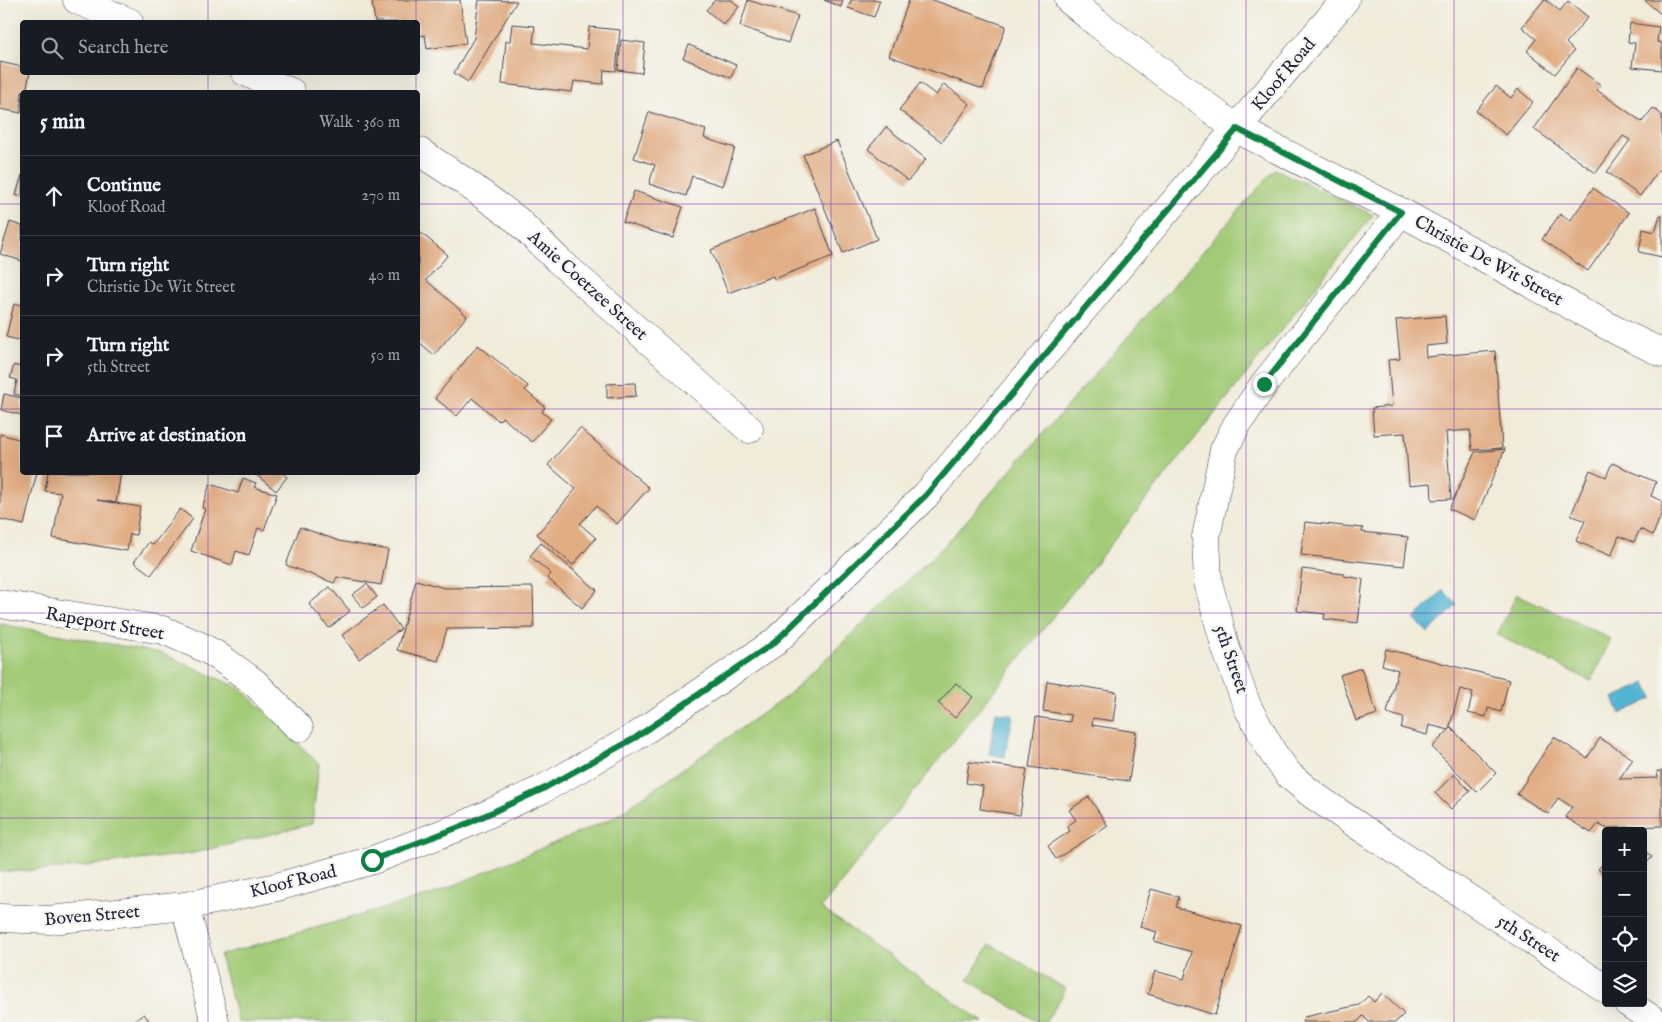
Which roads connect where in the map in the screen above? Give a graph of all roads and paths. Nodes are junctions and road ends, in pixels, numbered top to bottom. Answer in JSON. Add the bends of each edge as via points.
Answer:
{"nodes":[{"id":1,"x":77,"y":0,"type":"edge"},
{"id":2,"x":1069,"y":0,"type":"edge"},
{"id":3,"x":1345,"y":0,"type":"edge"},
{"id":4,"x":124,"y":20,"type":"edge"},
{"id":5,"x":251,"y":75,"type":"edge"},
{"id":6,"x":286,"y":90,"type":"edge"},
{"id":7,"x":1237,"y":129,"type":"junction"},
{"id":8,"x":420,"y":153,"type":"edge"},
{"id":9,"x":1401,"y":212,"type":"junction"},
{"id":10,"x":1662,"y":354,"type":"edge"},
{"id":11,"x":749,"y":429,"type":"dead end"},
{"id":12,"x":0,"y":604,"type":"edge"},
{"id":13,"x":299,"y":728,"type":"dead end"},
{"id":14,"x":184,"y":906,"type":"junction"},
{"id":15,"x":0,"y":918,"type":"edge"},
{"id":16,"x":1602,"y":986,"type":"edge"},
{"id":17,"x":1634,"y":1007,"type":"edge"},
{"id":18,"x":215,"y":1022,"type":"edge"},
{"id":19,"x":1656,"y":1022,"type":"edge"}],
"edges":[{"from":1,"to":4,"type":"street"},
{"from":2,"to":7,"type":"street","name":"Christie De Wit Street"},
{"from":3,"to":7,"type":"street","name":"Kloof Road"},
{"from":5,"to":6,"type":"street"},
{"from":7,"to":9,"type":"street","name":"Christie De Wit Street"},
{"from":7,"to":14,"type":"street","name":"Kloof Road","via":[[926,495],[775,642],[635,738],[543,789],[462,826],[372,860],[276,887]]},
{"from":8,"to":11,"type":"street","name":"Amie Coetzee Street","via":[[517,220]]},
{"from":9,"to":10,"type":"street","name":"Christie De Wit Street"},
{"from":9,"to":16,"type":"street","name":"5th Street","via":[[1264,384],[1232,434],[1224,450],[1206,537],[1208,582],[1226,649],[1248,708],[1288,775],[1357,825]]},
{"from":12,"to":13,"type":"street","name":"Rapeport Street","via":[[163,630],[215,654],[254,682]]},
{"from":14,"to":15,"type":"street","name":"Boven Street","via":[[50,920]]},
{"from":14,"to":18,"type":"street"},
{"from":17,"to":19,"type":"street"}]}
